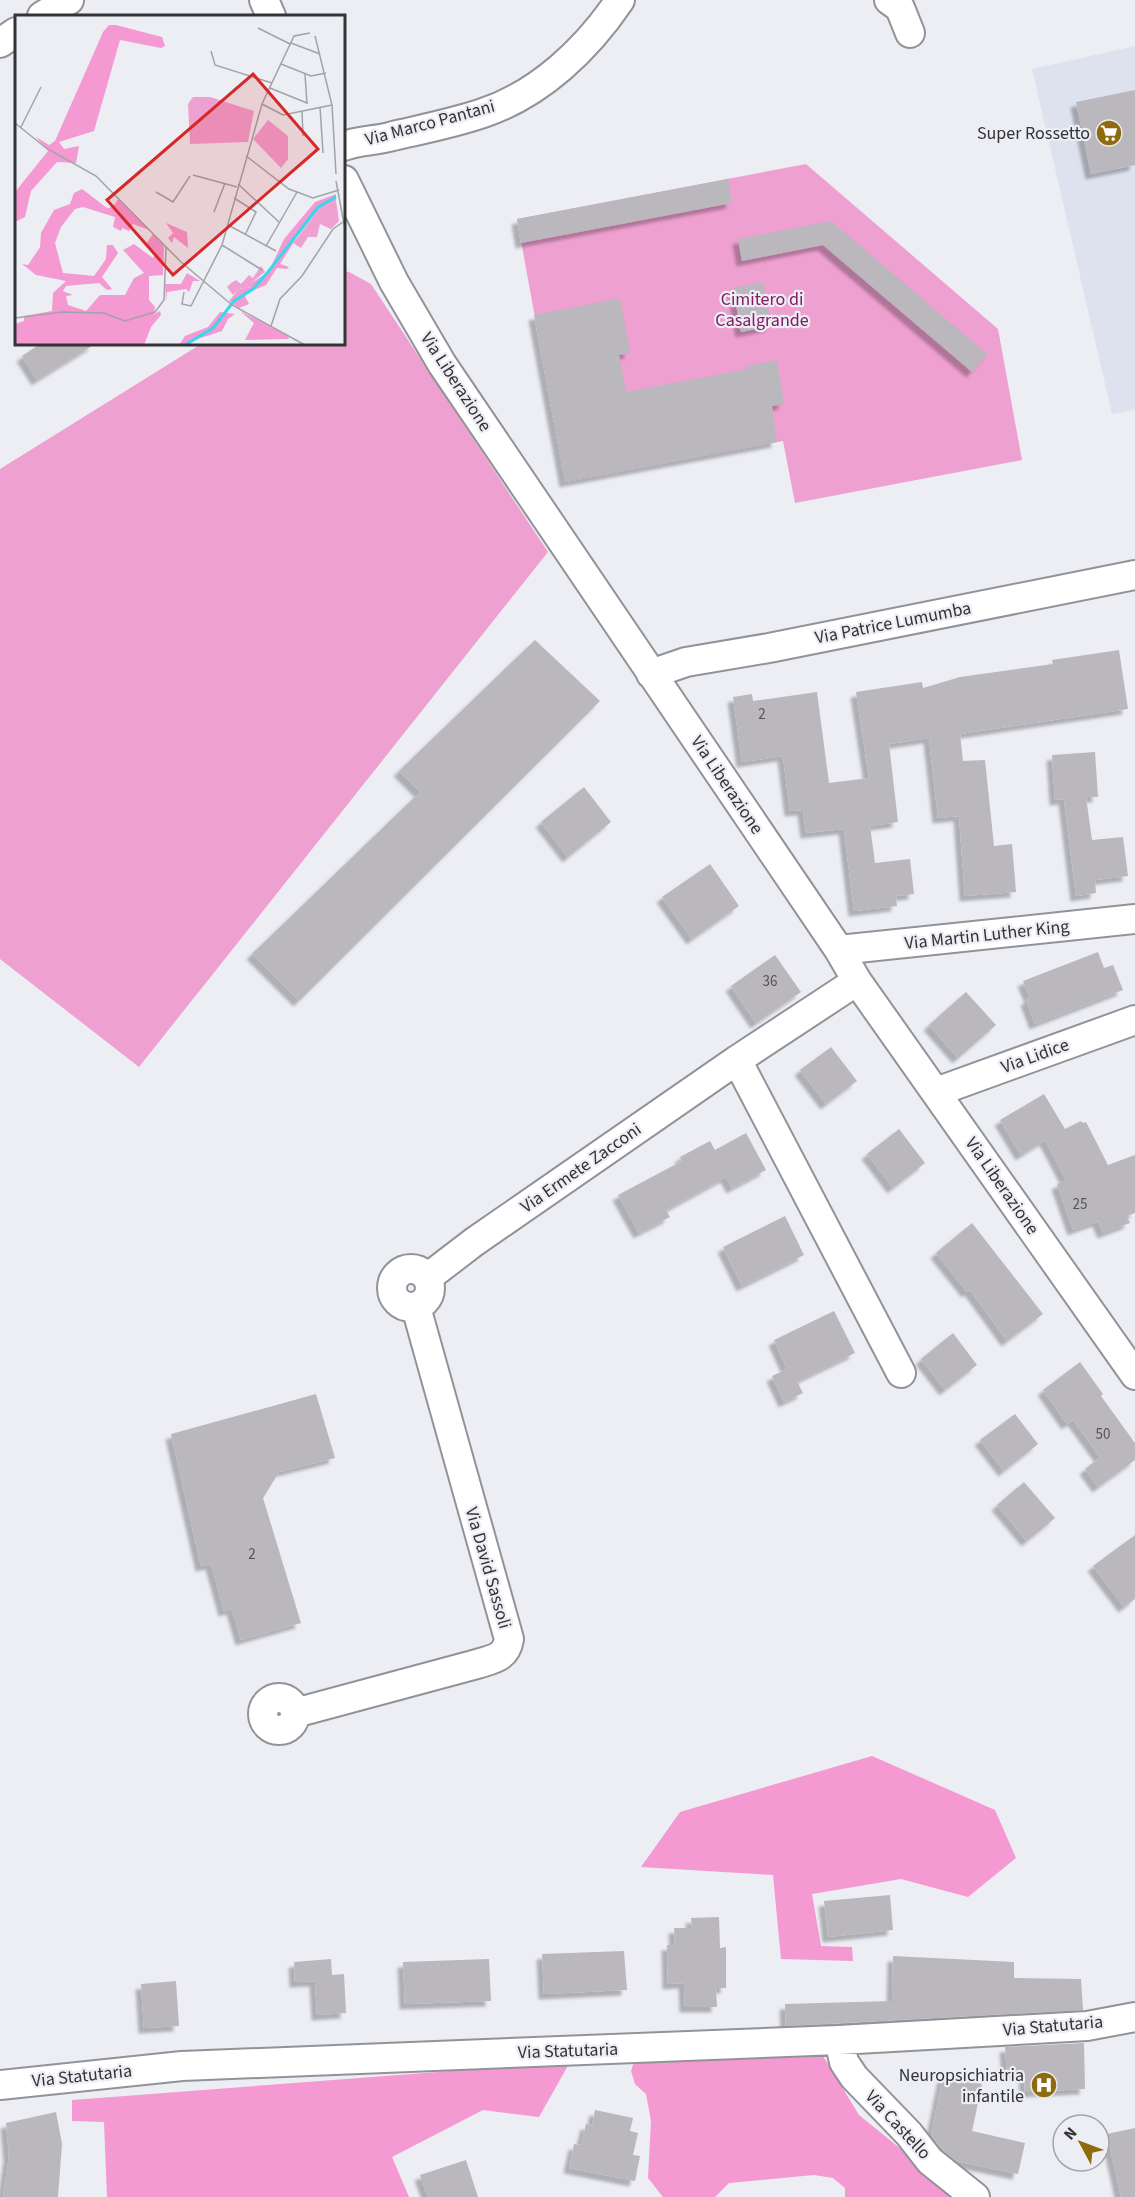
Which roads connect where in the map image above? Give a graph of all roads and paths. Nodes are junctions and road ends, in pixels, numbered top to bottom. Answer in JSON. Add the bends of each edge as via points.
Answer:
{"nodes":[{"id":1,"x":69,"y":0,"type":"edge"},
{"id":2,"x":264,"y":0,"type":"edge"},
{"id":3,"x":620,"y":0,"type":"edge"},
{"id":4,"x":889,"y":0,"type":"edge"},
{"id":5,"x":44,"y":15,"type":"edge"},
{"id":6,"x":271,"y":15,"type":"edge"},
{"id":7,"x":15,"y":33,"type":"edge"},
{"id":8,"x":910,"y":33,"type":"dead end"},
{"id":9,"x":0,"y":43,"type":"edge"},
{"id":10,"x":345,"y":146,"type":"edge"},
{"id":11,"x":345,"y":182,"type":"edge"},
{"id":12,"x":1135,"y":575,"type":"edge"},
{"id":13,"x":651,"y":674,"type":"junction"},
{"id":14,"x":1135,"y":919,"type":"edge"},
{"id":15,"x":839,"y":950,"type":"junction"},
{"id":16,"x":857,"y":981,"type":"junction"},
{"id":17,"x":1135,"y":1020,"type":"edge"},
{"id":18,"x":737,"y":1060,"type":"junction"},
{"id":19,"x":936,"y":1092,"type":"junction"},
{"id":20,"x":416,"y":1307,"type":"joint"},
{"id":21,"x":1127,"y":1348,"type":"edge"},
{"id":22,"x":901,"y":1373,"type":"dead end"},
{"id":23,"x":1135,"y":1375,"type":"edge"},
{"id":24,"x":295,"y":1713,"type":"dead end"},
{"id":25,"x":1135,"y":2017,"type":"edge"},
{"id":26,"x":839,"y":2040,"type":"junction"},
{"id":27,"x":0,"y":2085,"type":"edge"},
{"id":28,"x":975,"y":2197,"type":"edge"}],
"edges":[{"from":1,"to":5,"type":"street"},
{"from":2,"to":6,"type":"street"},
{"from":3,"to":10,"type":"street","name":"Via Marco Pantani","via":[[582,48],[516,98],[484,113]]},
{"from":4,"to":8,"type":"street","via":[[900,8]]},
{"from":7,"to":9,"type":"street"},
{"from":11,"to":13,"type":"street","name":"Via Liberazione","via":[[394,282],[442,364]]},
{"from":12,"to":13,"type":"street","name":"Via Patrice Lumumba","via":[[686,662]]},
{"from":13,"to":15,"type":"street","name":"Via Liberazione"},
{"from":14,"to":15,"type":"street","name":"Via Martin Luther King"},
{"from":15,"to":16,"type":"street","name":"Via Liberazione"},
{"from":16,"to":18,"type":"street","name":"Via Ermete Zacconi"},
{"from":16,"to":19,"type":"street","name":"Via Liberazione"},
{"from":17,"to":19,"type":"street","name":"Via Lidice"},
{"from":18,"to":20,"type":"street","name":"Via Ermete Zacconi","via":[[427,1278],[428,1296]]},
{"from":18,"to":22,"type":"street"},
{"from":19,"to":21,"type":"street","name":"Via Liberazione"},
{"from":20,"to":24,"type":"street","name":"Via David Sassoli","via":[[509,1639],[507,1648],[502,1656],[477,1664]]},
{"from":21,"to":23,"type":"street","name":"Via Liberazione"},
{"from":25,"to":26,"type":"street","name":"Via Statutaria","via":[[1087,2026]]},
{"from":26,"to":27,"type":"street","name":"Via Statutaria","via":[[182,2066]]},
{"from":26,"to":28,"type":"street","name":"Via Castello","via":[[844,2062],[854,2078],[930,2161]]}]}
